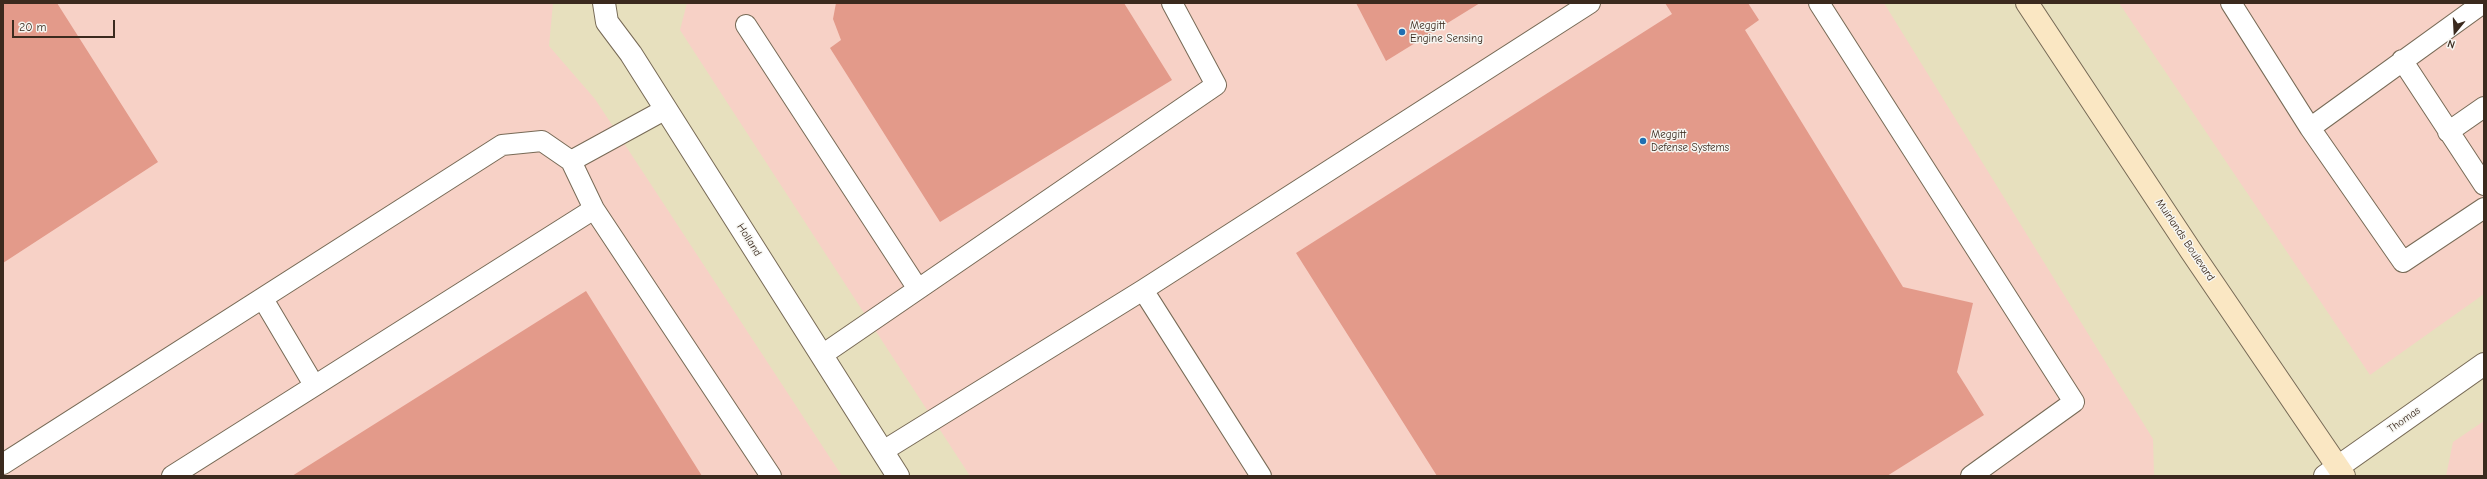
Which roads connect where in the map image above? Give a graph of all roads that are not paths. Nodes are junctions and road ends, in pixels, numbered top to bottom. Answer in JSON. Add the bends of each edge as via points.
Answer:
{"nodes":[{"id":1,"x":604,"y":3,"type":"edge"},
{"id":2,"x":1172,"y":3,"type":"edge"},
{"id":3,"x":1590,"y":3,"type":"edge"},
{"id":4,"x":1819,"y":3,"type":"edge"},
{"id":5,"x":2027,"y":3,"type":"edge"},
{"id":6,"x":2232,"y":3,"type":"edge"},
{"id":7,"x":2483,"y":3,"type":"edge"},
{"id":8,"x":746,"y":25,"type":"dead end"},
{"id":9,"x":2402,"y":60,"type":"junction"},
{"id":10,"x":2484,"y":107,"type":"edge"},
{"id":11,"x":666,"y":109,"type":"junction"},
{"id":12,"x":2310,"y":128,"type":"junction"},
{"id":13,"x":2448,"y":132,"type":"junction"},
{"id":14,"x":571,"y":161,"type":"junction"},
{"id":15,"x":2484,"y":185,"type":"edge"},
{"id":16,"x":2484,"y":208,"type":"edge"},
{"id":17,"x":594,"y":209,"type":"junction"},
{"id":18,"x":918,"y":289,"type":"junction"},
{"id":19,"x":1143,"y":290,"type":"junction"},
{"id":20,"x":262,"y":299,"type":"junction"},
{"id":21,"x":822,"y":355,"type":"junction"},
{"id":22,"x":2484,"y":364,"type":"edge"},
{"id":23,"x":314,"y":384,"type":"junction"},
{"id":24,"x":883,"y":451,"type":"junction"},
{"id":25,"x":3,"y":464,"type":"edge"},
{"id":26,"x":2336,"y":473,"type":"edge"},
{"id":27,"x":172,"y":476,"type":"edge"},
{"id":28,"x":771,"y":476,"type":"edge"},
{"id":29,"x":898,"y":476,"type":"edge"},
{"id":30,"x":1261,"y":476,"type":"edge"},
{"id":31,"x":1971,"y":476,"type":"edge"}],
"edges":[{"from":1,"to":11,"type":"street","name":"Holland","via":[[607,22]]},
{"from":2,"to":18,"type":"lane","via":[[1216,85]]},
{"from":3,"to":19,"type":"lane"},
{"from":4,"to":31,"type":"lane","via":[[2074,402]]},
{"from":5,"to":26,"type":"main road","name":"Muirlands Boulevard"},
{"from":6,"to":12,"type":"lane"},
{"from":7,"to":9,"type":"lane"},
{"from":8,"to":18,"type":"lane"},
{"from":9,"to":12,"type":"lane"},
{"from":9,"to":13,"type":"lane"},
{"from":10,"to":13,"type":"lane"},
{"from":11,"to":14,"type":"lane"},
{"from":11,"to":21,"type":"street","name":"Holland"},
{"from":12,"to":16,"type":"lane","via":[[2403,262]]},
{"from":13,"to":15,"type":"lane"},
{"from":14,"to":17,"type":"lane"},
{"from":14,"to":20,"type":"lane","via":[[542,141],[502,145]]},
{"from":17,"to":23,"type":"lane"},
{"from":17,"to":28,"type":"lane"},
{"from":18,"to":21,"type":"lane"},
{"from":19,"to":24,"type":"lane"},
{"from":19,"to":30,"type":"lane"},
{"from":20,"to":23,"type":"lane"},
{"from":20,"to":25,"type":"lane"},
{"from":21,"to":24,"type":"street","name":"Holland"},
{"from":22,"to":26,"type":"street","name":"Thomas"},
{"from":23,"to":27,"type":"lane"},
{"from":24,"to":29,"type":"street","name":"Holland"}]}
